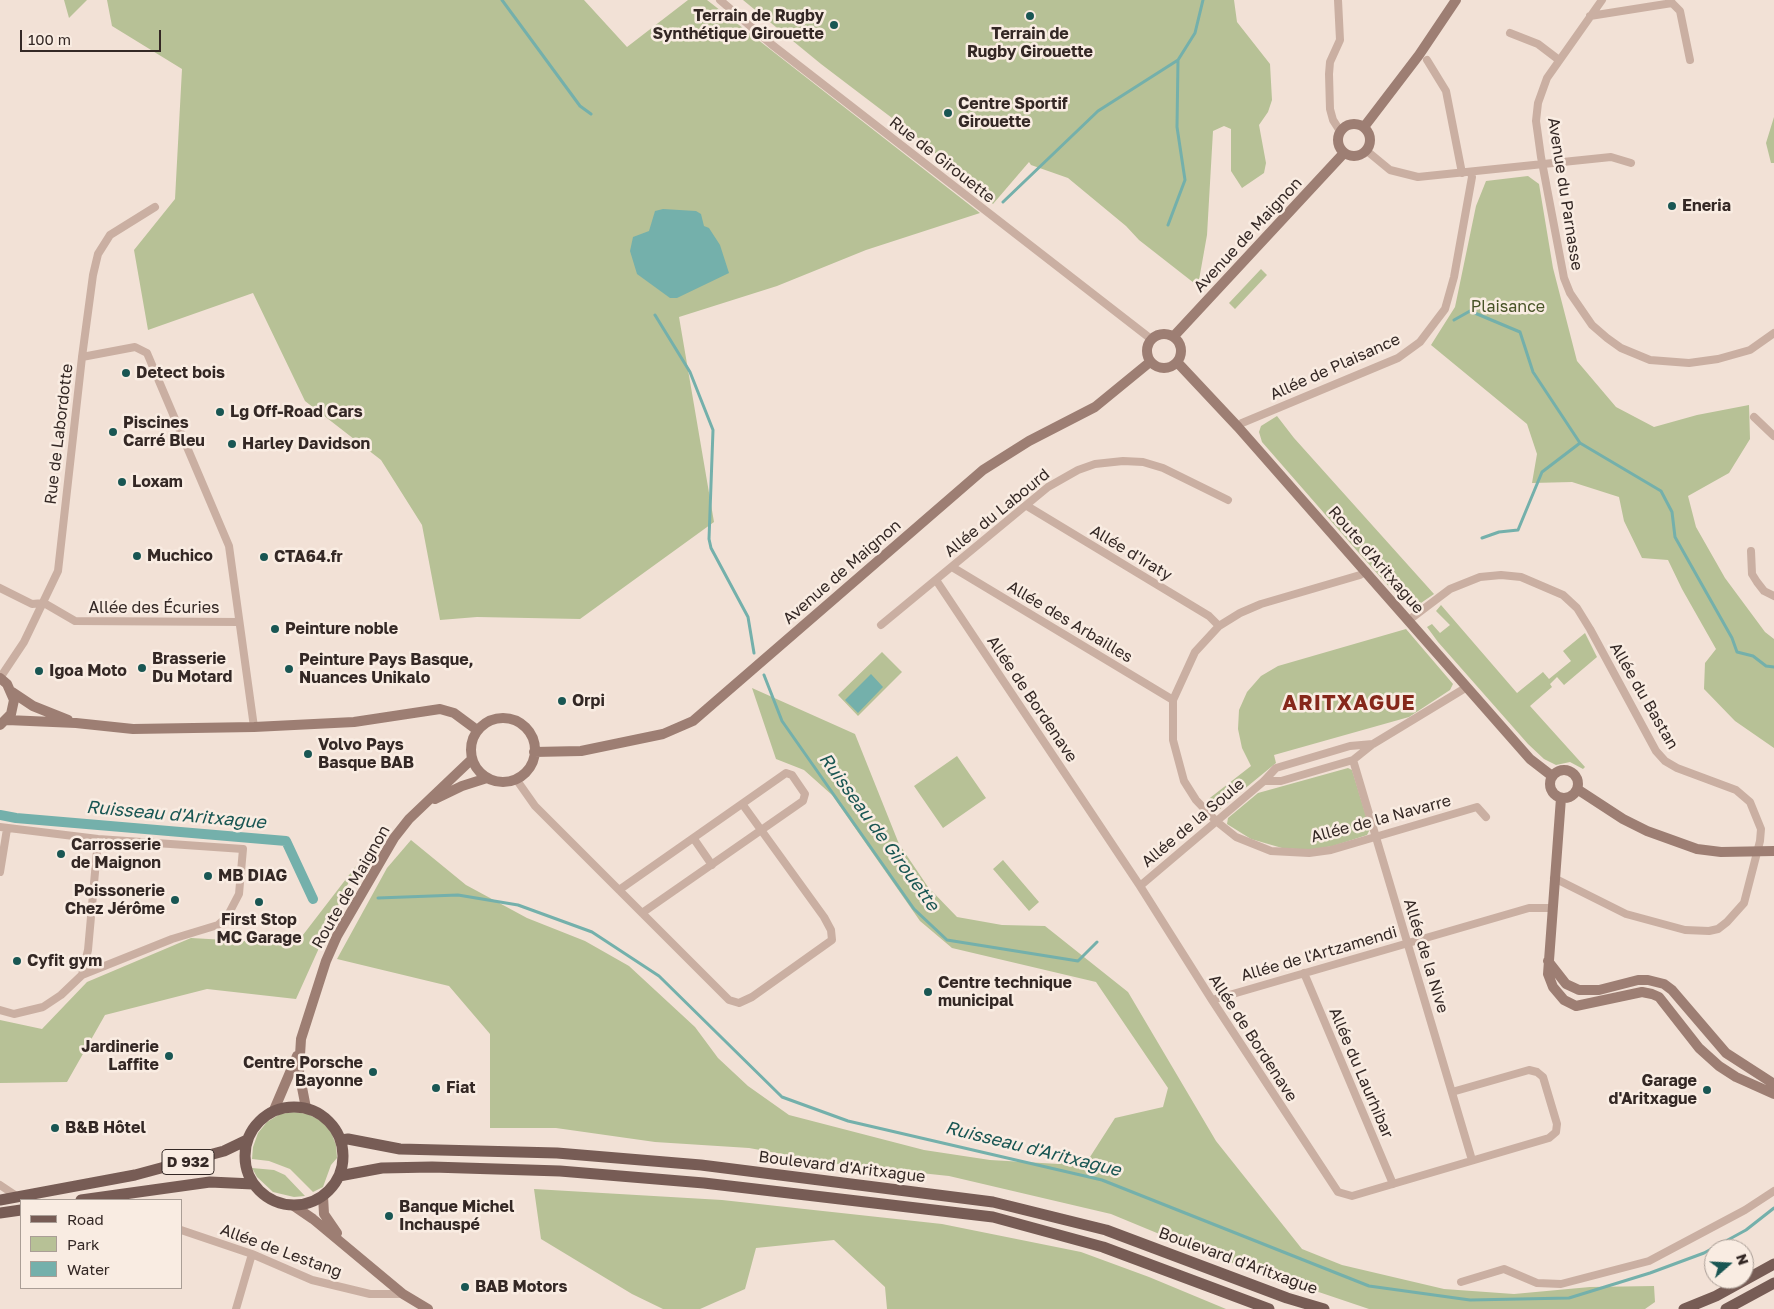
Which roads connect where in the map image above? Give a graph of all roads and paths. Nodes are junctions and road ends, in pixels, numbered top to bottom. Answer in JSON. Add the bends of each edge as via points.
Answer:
{"nodes":[{"id":1,"x":720,"y":0,"type":"edge"},
{"id":2,"x":1338,"y":0,"type":"edge"},
{"id":3,"x":1456,"y":0,"type":"edge"},
{"id":4,"x":1602,"y":0,"type":"edge"},
{"id":5,"x":1670,"y":1,"type":"edge"},
{"id":6,"x":1590,"y":16,"type":"junction"},
{"id":7,"x":1510,"y":33,"type":"dead end"},
{"id":8,"x":1427,"y":60,"type":"dead end"},
{"id":9,"x":1559,"y":60,"type":"junction"},
{"id":10,"x":1690,"y":60,"type":"dead end"},
{"id":11,"x":1364,"y":127,"type":"junction"},
{"id":12,"x":1340,"y":131,"type":"junction"},
{"id":13,"x":1366,"y":152,"type":"junction"},
{"id":14,"x":1344,"y":153,"type":"junction"},
{"id":15,"x":1544,"y":163,"type":"junction"},
{"id":16,"x":1631,"y":163,"type":"dead end"},
{"id":17,"x":1471,"y":172,"type":"junction"},
{"id":18,"x":1462,"y":173,"type":"junction"},
{"id":19,"x":156,"y":207,"type":"dead end"},
{"id":20,"x":1774,"y":333,"type":"edge"},
{"id":21,"x":1174,"y":336,"type":"junction"},
{"id":22,"x":1151,"y":339,"type":"junction"},
{"id":23,"x":82,"y":357,"type":"junction"},
{"id":24,"x":1150,"y":362,"type":"junction"},
{"id":25,"x":1177,"y":362,"type":"junction"},
{"id":26,"x":1754,"y":417,"type":"dead end"},
{"id":27,"x":1238,"y":427,"type":"junction"},
{"id":28,"x":1774,"y":436,"type":"edge"},
{"id":29,"x":1228,"y":500,"type":"dead end"},
{"id":30,"x":1027,"y":506,"type":"junction"},
{"id":31,"x":1751,"y":551,"type":"dead end"},
{"id":32,"x":952,"y":567,"type":"junction"},
{"id":33,"x":1366,"y":571,"type":"junction"},
{"id":34,"x":936,"y":580,"type":"junction"},
{"id":35,"x":0,"y":588,"type":"edge"},
{"id":36,"x":1774,"y":596,"type":"edge"},
{"id":37,"x":44,"y":603,"type":"junction"},
{"id":38,"x":1409,"y":620,"type":"junction"},
{"id":39,"x":239,"y":622,"type":"junction"},
{"id":40,"x":881,"y":625,"type":"dead end"},
{"id":41,"x":1220,"y":626,"type":"junction"},
{"id":42,"x":0,"y":678,"type":"edge"},
{"id":43,"x":1467,"y":687,"type":"junction"},
{"id":44,"x":12,"y":692,"type":"junction"},
{"id":45,"x":1173,"y":700,"type":"junction"},
{"id":46,"x":3,"y":723,"type":"edge"},
{"id":47,"x":76,"y":723,"type":"junction"},
{"id":48,"x":254,"y":727,"type":"junction"},
{"id":49,"x":477,"y":730,"type":"junction"},
{"id":50,"x":1373,"y":744,"type":"junction"},
{"id":51,"x":534,"y":752,"type":"junction"},
{"id":52,"x":472,"y":759,"type":"junction"},
{"id":53,"x":1353,"y":760,"type":"junction"},
{"id":54,"x":1552,"y":776,"type":"junction"},
{"id":55,"x":488,"y":778,"type":"junction"},
{"id":56,"x":516,"y":779,"type":"junction"},
{"id":57,"x":1264,"y":781,"type":"junction"},
{"id":58,"x":1577,"y":789,"type":"junction"},
{"id":59,"x":1561,"y":798,"type":"junction"},
{"id":60,"x":425,"y":804,"type":"junction"},
{"id":61,"x":743,"y":805,"type":"junction"},
{"id":62,"x":1486,"y":817,"type":"dead end"},
{"id":63,"x":1216,"y":821,"type":"junction"},
{"id":64,"x":4,"y":828,"type":"edge"},
{"id":65,"x":762,"y":830,"type":"junction"},
{"id":66,"x":1376,"y":837,"type":"junction"},
{"id":67,"x":98,"y":839,"type":"junction"},
{"id":68,"x":694,"y":839,"type":"junction"},
{"id":69,"x":1774,"y":851,"type":"edge"},
{"id":70,"x":1757,"y":852,"type":"junction"},
{"id":71,"x":712,"y":865,"type":"junction"},
{"id":72,"x":0,"y":872,"type":"edge"},
{"id":73,"x":1554,"y":878,"type":"junction"},
{"id":74,"x":1140,"y":886,"type":"junction"},
{"id":75,"x":619,"y":890,"type":"junction"},
{"id":76,"x":1551,"y":908,"type":"junction"},
{"id":77,"x":642,"y":913,"type":"junction"},
{"id":78,"x":1408,"y":943,"type":"junction"},
{"id":79,"x":1548,"y":961,"type":"junction"},
{"id":80,"x":1304,"y":973,"type":"junction"},
{"id":81,"x":82,"y":975,"type":"junction"},
{"id":82,"x":1212,"y":1000,"type":"junction"},
{"id":83,"x":0,"y":1010,"type":"edge"},
{"id":84,"x":299,"y":1051,"type":"junction"},
{"id":85,"x":1774,"y":1084,"type":"edge"},
{"id":86,"x":1452,"y":1092,"type":"junction"},
{"id":87,"x":1774,"y":1094,"type":"edge"},
{"id":88,"x":306,"y":1108,"type":"junction"},
{"id":89,"x":274,"y":1110,"type":"junction"},
{"id":90,"x":246,"y":1140,"type":"junction"},
{"id":91,"x":341,"y":1140,"type":"junction"},
{"id":92,"x":1472,"y":1160,"type":"junction"},
{"id":93,"x":339,"y":1176,"type":"junction"},
{"id":94,"x":252,"y":1184,"type":"junction"},
{"id":95,"x":1393,"y":1184,"type":"junction"},
{"id":96,"x":0,"y":1185,"type":"edge"},
{"id":97,"x":1774,"y":1191,"type":"edge"},
{"id":98,"x":323,"y":1196,"type":"junction"},
{"id":99,"x":18,"y":1197,"type":"junction"},
{"id":100,"x":88,"y":1199,"type":"edge"},
{"id":101,"x":0,"y":1200,"type":"edge"},
{"id":102,"x":294,"y":1206,"type":"junction"},
{"id":103,"x":20,"y":1210,"type":"edge"},
{"id":104,"x":0,"y":1213,"type":"edge"},
{"id":105,"x":182,"y":1230,"type":"edge"},
{"id":106,"x":252,"y":1254,"type":"junction"},
{"id":107,"x":1774,"y":1264,"type":"edge"},
{"id":108,"x":368,"y":1266,"type":"junction"},
{"id":109,"x":1461,"y":1282,"type":"dead end"},
{"id":110,"x":1774,"y":1283,"type":"edge"},
{"id":111,"x":403,"y":1294,"type":"junction"},
{"id":112,"x":236,"y":1309,"type":"edge"},
{"id":113,"x":428,"y":1309,"type":"edge"},
{"id":114,"x":1269,"y":1309,"type":"edge"},
{"id":115,"x":1324,"y":1309,"type":"edge"},
{"id":116,"x":1684,"y":1309,"type":"edge"},
{"id":117,"x":1726,"y":1309,"type":"edge"}],
"edges":[{"from":1,"to":22,"type":"street","name":"Rue de Girouette","via":[[779,50]]},
{"from":2,"to":12,"type":"street","via":[[1340,40],[1330,62],[1329,74],[1330,109]]},
{"from":3,"to":11,"type":"street","via":[[1420,55]]},
{"from":4,"to":6,"type":"street","name":"Avenue du Parnasse"},
{"from":5,"to":6,"type":"street"},
{"from":5,"to":10,"type":"street","via":[[1680,11],[1684,22]]},
{"from":6,"to":9,"type":"street","name":"Avenue du Parnasse"},
{"from":7,"to":9,"type":"street","via":[[1538,44]]},
{"from":8,"to":18,"type":"street","via":[[1446,91]]},
{"from":9,"to":15,"type":"street","name":"Avenue du Parnasse","via":[[1544,84],[1538,104],[1536,121]]},
{"from":11,"to":12,"type":"street","via":[[1354,124]]},
{"from":11,"to":13,"type":"street","via":[[1371,139]]},
{"from":12,"to":14,"type":"street","via":[[1338,142]]},
{"from":13,"to":14,"type":"street","via":[[1355,157]]},
{"from":13,"to":18,"type":"street","via":[[1390,170],[1408,176]]},
{"from":14,"to":21,"type":"street","name":"Avenue de Maignon"},
{"from":15,"to":16,"type":"street","via":[[1611,157]]},
{"from":15,"to":17,"type":"street"},
{"from":15,"to":20,"type":"street","name":"Avenue du Parnasse","via":[[1564,278],[1580,308],[1606,338],[1650,360],[1688,363],[1743,353]]},
{"from":17,"to":18,"type":"street"},
{"from":17,"to":27,"type":"street","name":"Allée de Plaisance","via":[[1459,253],[1447,301],[1432,329],[1398,358]]},
{"from":19,"to":23,"type":"street","name":"Rue de Labordotte","via":[[110,236],[98,254]]},
{"from":21,"to":22,"type":"street","via":[[1164,333]]},
{"from":21,"to":25,"type":"street","via":[[1182,353]]},
{"from":22,"to":24,"type":"street","via":[[1146,348]]},
{"from":23,"to":37,"type":"street","name":"Rue de Labordotte","via":[[58,572]]},
{"from":23,"to":39,"type":"street","via":[[135,347],[147,353],[229,546]]},
{"from":24,"to":25,"type":"street","via":[[1160,368]]},
{"from":24,"to":51,"type":"street","name":"Avenue de Maignon","via":[[1094,407],[984,470],[693,721],[663,734],[591,749]]},
{"from":25,"to":27,"type":"street","name":"Route d'Aritxague"},
{"from":26,"to":28,"type":"street"},
{"from":27,"to":33,"type":"street","name":"Route d'Aritxague"},
{"from":29,"to":30,"type":"street","name":"Allée du Labourd","via":[[1163,468],[1123,461],[1095,464],[1078,470],[1048,487]]},
{"from":30,"to":32,"type":"street","name":"Allée du Labourd"},
{"from":30,"to":41,"type":"street","name":"Allée d'Iraty","via":[[1209,616]]},
{"from":31,"to":36,"type":"street","via":[[1752,574],[1764,591]]},
{"from":32,"to":34,"type":"street","name":"Allée du Labourd"},
{"from":32,"to":45,"type":"street","name":"Allée des Arbailles"},
{"from":33,"to":38,"type":"street","name":"Route d'Aritxague"},
{"from":33,"to":41,"type":"street","name":"Allée de la Navarre","via":[[1260,604]]},
{"from":34,"to":40,"type":"street","name":"Allée du Labourd"},
{"from":34,"to":74,"type":"street","name":"Allée de Bordenave"},
{"from":35,"to":37,"type":"street","name":"Allée des Écuries","via":[[32,604]]},
{"from":37,"to":39,"type":"street","name":"Allée des Écuries","via":[[75,621]]},
{"from":37,"to":42,"type":"street","name":"Rue de Labordotte","via":[[16,656]]},
{"from":38,"to":43,"type":"street","name":"Route d'Aritxague"},
{"from":38,"to":70,"type":"street","name":"Allée du Bastan","via":[[1450,589],[1480,577],[1521,577],[1562,595],[1577,608],[1590,628],[1656,751],[1665,761],[1736,790],[1750,802],[1761,829]]},
{"from":39,"to":48,"type":"street"},
{"from":41,"to":45,"type":"street","name":"Allée de la Navarre","via":[[1195,652]]},
{"from":42,"to":44,"type":"street"},
{"from":43,"to":50,"type":"street","name":"Allée de la Soule"},
{"from":43,"to":54,"type":"street","name":"Route d'Aritxague","via":[[1530,759]]},
{"from":44,"to":46,"type":"street","via":[[14,707]]},
{"from":44,"to":47,"type":"street","via":[[33,706]]},
{"from":45,"to":63,"type":"street","name":"Allée de la Navarre","via":[[1173,740],[1178,766],[1196,800]]},
{"from":46,"to":47,"type":"street"},
{"from":47,"to":48,"type":"street","via":[[133,729]]},
{"from":48,"to":49,"type":"street","via":[[354,722],[440,709],[454,712]]},
{"from":49,"to":51,"type":"street","via":[[494,719],[515,720],[530,734]]},
{"from":49,"to":52,"type":"street","via":[[471,744]]},
{"from":50,"to":53,"type":"street","name":"Allée de la Soule"},
{"from":50,"to":57,"type":"street","name":"Allée de la Soule","via":[[1350,746],[1276,768]]},
{"from":51,"to":56,"type":"street","via":[[529,768]]},
{"from":52,"to":55,"type":"street"},
{"from":52,"to":60,"type":"street","name":"Route de Maignon"},
{"from":53,"to":57,"type":"street","name":"Allée de la Soule","via":[[1281,781]]},
{"from":53,"to":66,"type":"street","name":"Allée de la Nive"},
{"from":54,"to":58,"type":"street","via":[[1561,770],[1570,771],[1578,781]]},
{"from":54,"to":59,"type":"street","via":[[1551,789]]},
{"from":55,"to":56,"type":"street","via":[[497,782]]},
{"from":55,"to":60,"type":"street","name":"Route de Maignon","via":[[462,786]]},
{"from":56,"to":75,"type":"street","via":[[535,806]]},
{"from":57,"to":63,"type":"street","name":"Allée de la Soule"},
{"from":58,"to":59,"type":"street","via":[[1572,796]]},
{"from":58,"to":70,"type":"street","via":[[1623,819],[1676,842],[1721,852]]},
{"from":59,"to":73,"type":"street"},
{"from":60,"to":84,"type":"street","name":"Route de Maignon","via":[[394,838],[337,936],[319,980]]},
{"from":61,"to":65,"type":"street"},
{"from":61,"to":65,"type":"street","via":[[786,773],[792,774],[805,794],[803,801]]},
{"from":61,"to":68,"type":"street"},
{"from":62,"to":66,"type":"street","name":"Allée de la Navarre","via":[[1477,807]]},
{"from":63,"to":66,"type":"street","name":"Allée de la Navarre","via":[[1236,837],[1271,851],[1310,853]]},
{"from":63,"to":74,"type":"street","name":"Allée de la Soule"},
{"from":64,"to":67,"type":"street"},
{"from":64,"to":72,"type":"street"},
{"from":65,"to":71,"type":"street"},
{"from":65,"to":77,"type":"street","via":[[831,930],[832,940],[824,948],[739,1003],[729,1000]]},
{"from":66,"to":78,"type":"street","name":"Allée de la Nive"},
{"from":67,"to":81,"type":"street","via":[[88,950]]},
{"from":67,"to":81,"type":"street","via":[[243,849],[239,894],[227,918],[218,925],[172,939]]},
{"from":68,"to":71,"type":"street"},
{"from":68,"to":75,"type":"street"},
{"from":69,"to":70,"type":"street"},
{"from":70,"to":73,"type":"street","name":"Allée du Bastan","via":[[1744,903],[1728,922],[1709,931],[1685,930],[1626,914]]},
{"from":71,"to":77,"type":"street"},
{"from":73,"to":76,"type":"street"},
{"from":74,"to":82,"type":"street","name":"Allée de Bordenave"},
{"from":75,"to":77,"type":"street"},
{"from":76,"to":78,"type":"street","name":"Allée de l'Artzamendi","via":[[1529,908]]},
{"from":76,"to":79,"type":"street"},
{"from":78,"to":80,"type":"street","name":"Allée de l'Artzamendi"},
{"from":78,"to":86,"type":"street","name":"Allée de la Nive"},
{"from":79,"to":85,"type":"street","via":[[1566,984],[1579,990],[1598,990],[1638,980],[1664,984],[1726,1053]]},
{"from":79,"to":87,"type":"street","via":[[1553,987],[1570,1005],[1583,1006],[1642,992],[1652,994],[1719,1066]]},
{"from":80,"to":82,"type":"street","name":"Allée de l'Artzamendi"},
{"from":80,"to":95,"type":"street","name":"Allée du Laurhibar"},
{"from":81,"to":83,"type":"street","via":[[43,1007],[14,1014]]},
{"from":82,"to":95,"type":"street","name":"Allée de Bordenave","via":[[1338,1192],[1352,1196]]},
{"from":84,"to":88,"type":"street","name":"Route de Maignon","via":[[299,1072]]},
{"from":84,"to":89,"type":"street","name":"Route de Maignon"},
{"from":86,"to":92,"type":"street","name":"Allée de la Nive"},
{"from":86,"to":92,"type":"street","name":"Allée de Bordenave","via":[[1529,1070],[1537,1072],[1543,1077],[1557,1124],[1556,1132],[1549,1138]]},
{"from":88,"to":89,"type":"main road"},
{"from":88,"to":91,"type":"main road","via":[[329,1121]]},
{"from":89,"to":90,"type":"main road","via":[[257,1122]]},
{"from":90,"to":94,"type":"main road","via":[[245,1164]]},
{"from":90,"to":99,"type":"main road","number":"D 932","via":[[225,1151],[167,1167]]},
{"from":91,"to":93,"type":"main road","via":[[343,1158]]},
{"from":91,"to":115,"type":"main road","name":"Boulevard d'Aritxague","via":[[400,1149],[557,1153],[701,1165],[993,1202],[1106,1230]]},
{"from":92,"to":95,"type":"street","name":"Allée de Bordenave"},
{"from":93,"to":98,"type":"main road"},
{"from":93,"to":114,"type":"main road","name":"Boulevard d'Aritxague","via":[[382,1168],[422,1167],[560,1171],[704,1183],[992,1217],[1103,1247]]},
{"from":94,"to":100,"type":"main road","number":"D 932","via":[[210,1182]]},
{"from":94,"to":102,"type":"main road","via":[[264,1196]]},
{"from":96,"to":99,"type":"street"},
{"from":97,"to":109,"type":"street","via":[[1649,1261],[1561,1284],[1536,1283],[1504,1269]]},
{"from":98,"to":102,"type":"main road"},
{"from":98,"to":108,"type":"street","via":[[324,1214],[330,1226]]},
{"from":99,"to":101,"type":"main road","number":"D 932"},
{"from":102,"to":108,"type":"street"},
{"from":103,"to":104,"type":"main road"},
{"from":105,"to":106,"type":"street","name":"Allée de Lestang"},
{"from":106,"to":111,"type":"street","name":"Allée de Lestang","via":[[312,1280],[342,1288],[370,1294]]},
{"from":106,"to":112,"type":"street"},
{"from":107,"to":116,"type":"main road","via":[[1716,1296]]},
{"from":108,"to":111,"type":"street"},
{"from":110,"to":117,"type":"main road"},
{"from":111,"to":113,"type":"street"}]}
